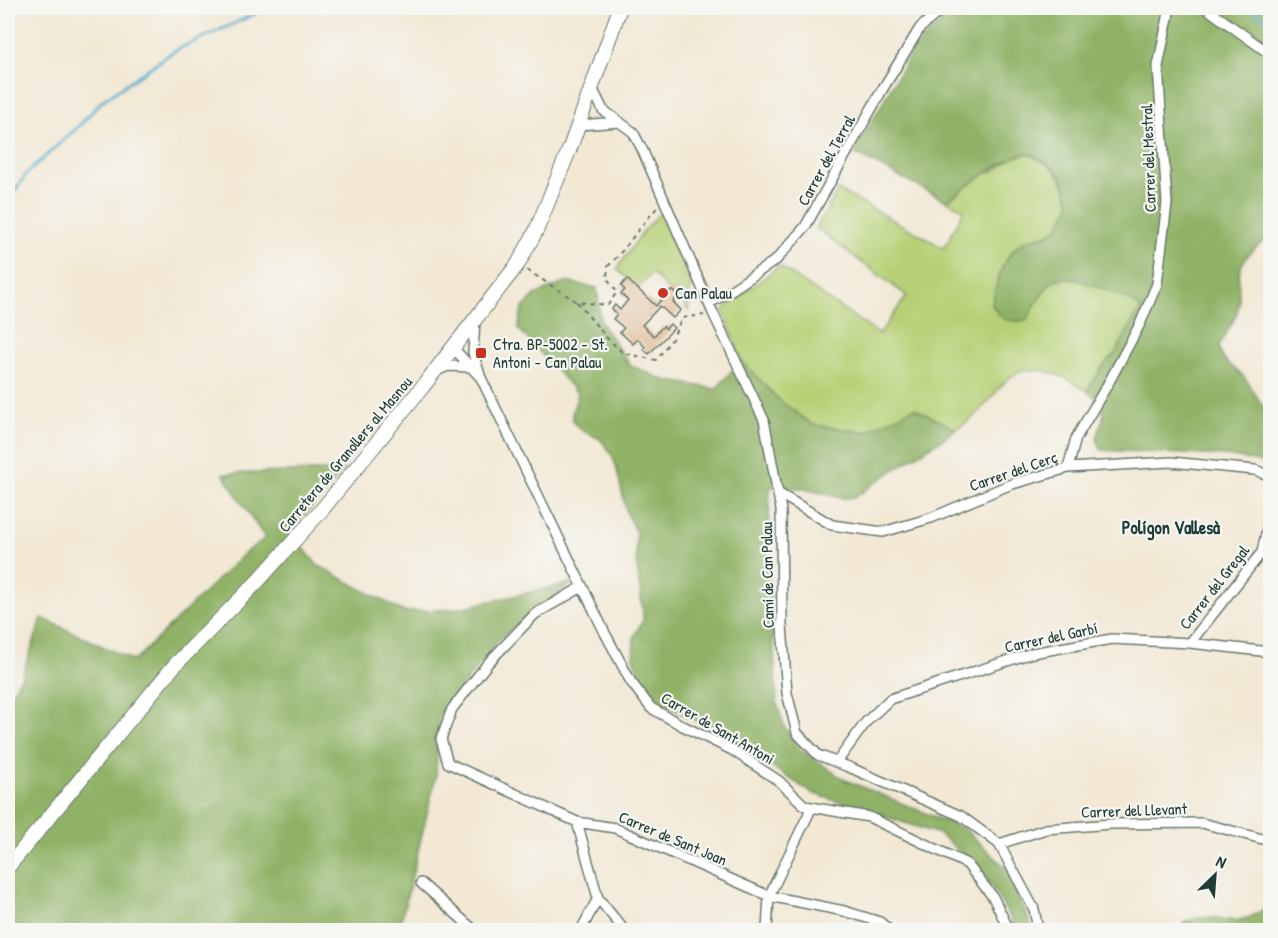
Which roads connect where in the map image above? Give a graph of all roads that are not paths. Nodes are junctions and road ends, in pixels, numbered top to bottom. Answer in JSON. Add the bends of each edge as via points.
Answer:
{"nodes":[{"id":1,"x":621,"y":8,"type":"edge"},
{"id":2,"x":943,"y":8,"type":"edge"},
{"id":3,"x":1170,"y":8,"type":"edge"},
{"id":4,"x":1206,"y":8,"type":"edge"},
{"id":5,"x":1270,"y":54,"type":"edge"},
{"id":6,"x":592,"y":88,"type":"junction"},
{"id":7,"x":620,"y":122,"type":"junction"},
{"id":8,"x":579,"y":125,"type":"junction"},
{"id":9,"x":709,"y":303,"type":"junction"},
{"id":10,"x":475,"y":320,"type":"junction"},
{"id":11,"x":455,"y":346,"type":"junction"},
{"id":12,"x":473,"y":353,"type":"junction"},
{"id":13,"x":470,"y":367,"type":"junction"},
{"id":14,"x":434,"y":372,"type":"junction"},
{"id":15,"x":481,"y":378,"type":"junction"},
{"id":16,"x":1068,"y":468,"type":"junction"},
{"id":17,"x":1270,"y":476,"type":"edge"},
{"id":18,"x":778,"y":493,"type":"junction"},
{"id":19,"x":1270,"y":515,"type":"edge"},
{"id":20,"x":582,"y":587,"type":"junction"},
{"id":21,"x":1190,"y":643,"type":"junction"},
{"id":22,"x":1270,"y":652,"type":"edge"},
{"id":23,"x":837,"y":762,"type":"junction"},
{"id":24,"x":812,"y":807,"type":"junction"},
{"id":25,"x":577,"y":822,"type":"junction"},
{"id":26,"x":1270,"y":841,"type":"edge"},
{"id":27,"x":999,"y":844,"type":"junction"},
{"id":28,"x":8,"y":867,"type":"edge"},
{"id":29,"x":421,"y":883,"type":"dead end"},
{"id":30,"x":769,"y":896,"type":"junction"},
{"id":31,"x":598,"y":898,"type":"junction"},
{"id":32,"x":1005,"y":928,"type":"edge"},
{"id":33,"x":474,"y":930,"type":"edge"},
{"id":34,"x":581,"y":930,"type":"edge"},
{"id":35,"x":624,"y":930,"type":"edge"},
{"id":36,"x":767,"y":930,"type":"edge"},
{"id":37,"x":889,"y":930,"type":"edge"},
{"id":38,"x":1038,"y":930,"type":"edge"}],
"edges":[{"from":1,"to":6,"type":"main road","name":"Carretera de Granollers al Masnou"},
{"from":2,"to":9,"type":"street","name":"Carrer del Terral","via":[[920,28],[805,227],[776,260]]},
{"from":3,"to":16,"type":"street","name":"Carrer del Mestral","via":[[1158,66],[1167,203],[1157,284],[1140,324],[1076,438]]},
{"from":4,"to":5,"type":"street"},
{"from":6,"to":7,"type":"street","name":"Camí de Can Palau","via":[[603,110]]},
{"from":6,"to":8,"type":"main road","name":"Carretera de Granollers al Masnou"},
{"from":7,"to":8,"type":"street"},
{"from":7,"to":9,"type":"street","name":"Camí de Can Palau","via":[[633,132]]},
{"from":8,"to":10,"type":"main road","name":"Carretera de Granollers al Masnou","via":[[536,231],[518,264]]},
{"from":9,"to":18,"type":"street","name":"Camí de Can Palau","via":[[764,420]]},
{"from":10,"to":11,"type":"main road","name":"Carretera de Granollers al Masnou"},
{"from":10,"to":12,"type":"street","name":"Carrer de Sant Antoni"},
{"from":11,"to":12,"type":"street"},
{"from":11,"to":13,"type":"street","name":"Carrer de Sant Antoni"},
{"from":11,"to":14,"type":"main road","name":"Carretera de Granollers al Masnou"},
{"from":12,"to":15,"type":"street","name":"Carrer de Sant Antoni"},
{"from":13,"to":14,"type":"street","via":[[448,366]]},
{"from":13,"to":15,"type":"street","name":"Carrer de Sant Antoni"},
{"from":14,"to":28,"type":"main road","name":"Carretera de Granollers al Masnou","via":[[320,512],[174,666]]},
{"from":15,"to":20,"type":"street","name":"Carrer de Sant Antoni"},
{"from":16,"to":17,"type":"street","name":"Carrer del Cerç","via":[[1171,462],[1255,470]]},
{"from":16,"to":18,"type":"street","name":"Carrer del Cerç","via":[[1009,485],[931,518],[883,532],[832,525]]},
{"from":18,"to":23,"type":"street","name":"Camí de Can Palau","via":[[787,693],[797,733],[818,755]]},
{"from":19,"to":21,"type":"street","name":"Carrer del Gregal","via":[[1262,552]]},
{"from":20,"to":24,"type":"street","name":"Carrer de Sant Antoni","via":[[631,682],[651,708],[732,750],[779,781],[805,806]]},
{"from":20,"to":25,"type":"street","name":"Carrer de Sant Joan","via":[[535,614],[488,663],[452,709],[441,739],[448,763]]},
{"from":21,"to":22,"type":"street","name":"Carrer del Garbí"},
{"from":21,"to":23,"type":"street","name":"Carrer del Garbí","via":[[1112,639],[1032,653],[890,699],[866,722]]},
{"from":23,"to":27,"type":"street","name":"Camí de Can Palau","via":[[961,816]]},
{"from":24,"to":30,"type":"street"},
{"from":24,"to":32,"type":"street","name":"Carrer de Sant Antoni","via":[[868,817],[967,864],[993,897]]},
{"from":25,"to":30,"type":"street","name":"Carrer de Sant Joan","via":[[615,828]]},
{"from":25,"to":31,"type":"street"},
{"from":26,"to":27,"type":"street","name":"Carrer del Llevant","via":[[1202,823],[1046,828]]},
{"from":27,"to":38,"type":"street","name":"Camí de Can Palau","via":[[1034,909]]},
{"from":29,"to":33,"type":"street"},
{"from":30,"to":36,"type":"street"},
{"from":30,"to":37,"type":"street","name":"Carrer de Sant Joan","via":[[844,911],[880,922]]},
{"from":31,"to":34,"type":"street"},
{"from":31,"to":35,"type":"street"}]}
